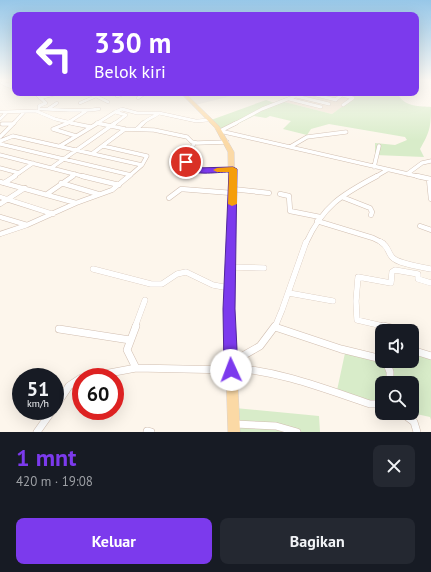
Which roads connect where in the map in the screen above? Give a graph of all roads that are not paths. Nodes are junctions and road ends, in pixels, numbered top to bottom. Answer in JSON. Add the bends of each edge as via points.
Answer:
{"nodes":[{"id":1,"x":44,"y":101,"type":"edge"},
{"id":2,"x":83,"y":101,"type":"edge"},
{"id":3,"x":191,"y":101,"type":"edge"},
{"id":4,"x":283,"y":101,"type":"edge"},
{"id":5,"x":298,"y":101,"type":"edge"},
{"id":6,"x":317,"y":101,"type":"edge"},
{"id":7,"x":348,"y":101,"type":"edge"},
{"id":8,"x":57,"y":103,"type":"dead end"},
{"id":9,"x":80,"y":103,"type":"dead end"},
{"id":10,"x":329,"y":104,"type":"dead end"},
{"id":11,"x":343,"y":106,"type":"dead end"},
{"id":12,"x":321,"y":107,"type":"dead end"},
{"id":13,"x":47,"y":109,"type":"junction"},
{"id":14,"x":99,"y":109,"type":"dead end"},
{"id":15,"x":38,"y":110,"type":"junction"},
{"id":16,"x":25,"y":111,"type":"junction"},
{"id":17,"x":86,"y":111,"type":"junction"},
{"id":18,"x":0,"y":112,"type":"edge"},
{"id":19,"x":115,"y":112,"type":"junction"},
{"id":20,"x":6,"y":113,"type":"junction"},
{"id":21,"x":159,"y":113,"type":"junction"},
{"id":22,"x":0,"y":119,"type":"edge"},
{"id":23,"x":209,"y":120,"type":"junction"},
{"id":24,"x":69,"y":122,"type":"junction"},
{"id":25,"x":97,"y":123,"type":"junction"},
{"id":26,"x":2,"y":124,"type":"dead end"},
{"id":27,"x":13,"y":124,"type":"junction"},
{"id":28,"x":91,"y":126,"type":"junction"},
{"id":29,"x":110,"y":126,"type":"junction"},
{"id":30,"x":137,"y":128,"type":"junction"},
{"id":31,"x":125,"y":129,"type":"junction"},
{"id":32,"x":221,"y":130,"type":"junction"},
{"id":33,"x":346,"y":132,"type":"dead end"},
{"id":34,"x":76,"y":136,"type":"junction"},
{"id":35,"x":0,"y":137,"type":"edge"},
{"id":36,"x":0,"y":142,"type":"edge"},
{"id":37,"x":227,"y":142,"type":"junction"},
{"id":38,"x":194,"y":143,"type":"junction"},
{"id":39,"x":60,"y":146,"type":"junction"},
{"id":40,"x":103,"y":146,"type":"junction"},
{"id":41,"x":379,"y":146,"type":"dead end"},
{"id":42,"x":290,"y":147,"type":"junction"},
{"id":43,"x":76,"y":150,"type":"junction"},
{"id":44,"x":93,"y":153,"type":"junction"},
{"id":45,"x":0,"y":155,"type":"edge"},
{"id":46,"x":64,"y":158,"type":"junction"},
{"id":47,"x":431,"y":161,"type":"edge"},
{"id":48,"x":33,"y":163,"type":"junction"},
{"id":49,"x":142,"y":165,"type":"junction"},
{"id":50,"x":374,"y":167,"type":"junction"},
{"id":51,"x":0,"y":168,"type":"edge"},
{"id":52,"x":51,"y":168,"type":"junction"},
{"id":53,"x":233,"y":169,"type":"junction"},
{"id":54,"x":387,"y":170,"type":"junction"},
{"id":55,"x":19,"y":173,"type":"junction"},
{"id":56,"x":75,"y":174,"type":"junction"},
{"id":57,"x":407,"y":174,"type":"junction"},
{"id":58,"x":131,"y":175,"type":"junction"},
{"id":59,"x":430,"y":179,"type":"edge"},
{"id":60,"x":2,"y":182,"type":"edge"},
{"id":61,"x":62,"y":183,"type":"junction"},
{"id":62,"x":119,"y":185,"type":"junction"},
{"id":63,"x":25,"y":188,"type":"junction"},
{"id":64,"x":232,"y":191,"type":"junction"},
{"id":65,"x":269,"y":193,"type":"dead end"},
{"id":66,"x":47,"y":194,"type":"junction"},
{"id":67,"x":98,"y":194,"type":"junction"},
{"id":68,"x":280,"y":194,"type":"dead end"},
{"id":69,"x":342,"y":197,"type":"junction"},
{"id":70,"x":0,"y":198,"type":"edge"},
{"id":71,"x":169,"y":198,"type":"dead end"},
{"id":72,"x":431,"y":199,"type":"edge"},
{"id":73,"x":8,"y":200,"type":"junction"},
{"id":74,"x":76,"y":203,"type":"junction"},
{"id":75,"x":0,"y":204,"type":"edge"},
{"id":76,"x":53,"y":214,"type":"junction"},
{"id":77,"x":371,"y":215,"type":"dead end"},
{"id":78,"x":0,"y":217,"type":"edge"},
{"id":79,"x":319,"y":219,"type":"junction"},
{"id":80,"x":27,"y":225,"type":"junction"},
{"id":81,"x":420,"y":226,"type":"dead end"},
{"id":82,"x":431,"y":230,"type":"edge"},
{"id":83,"x":0,"y":234,"type":"edge"},
{"id":84,"x":230,"y":267,"type":"junction"},
{"id":85,"x":264,"y":268,"type":"dead end"},
{"id":86,"x":93,"y":269,"type":"dead end"},
{"id":87,"x":431,"y":269,"type":"edge"},
{"id":88,"x":431,"y":283,"type":"edge"},
{"id":89,"x":229,"y":288,"type":"junction"},
{"id":90,"x":289,"y":293,"type":"junction"},
{"id":91,"x":145,"y":300,"type":"dead end"},
{"id":92,"x":332,"y":301,"type":"dead end"},
{"id":93,"x":375,"y":324,"type":"edge"},
{"id":94,"x":275,"y":327,"type":"junction"},
{"id":95,"x":59,"y":329,"type":"dead end"},
{"id":96,"x":130,"y":340,"type":"junction"},
{"id":97,"x":419,"y":352,"type":"edge"},
{"id":98,"x":431,"y":356,"type":"edge"},
{"id":99,"x":375,"y":357,"type":"edge"},
{"id":100,"x":231,"y":367,"type":"junction"},
{"id":101,"x":136,"y":368,"type":"junction"},
{"id":102,"x":124,"y":370,"type":"edge"},
{"id":103,"x":72,"y":381,"type":"edge"},
{"id":104,"x":64,"y":393,"type":"edge"},
{"id":105,"x":375,"y":404,"type":"edge"},
{"id":106,"x":46,"y":420,"type":"edge"},
{"id":107,"x":412,"y":420,"type":"edge"},
{"id":108,"x":233,"y":423,"type":"junction"},
{"id":109,"x":37,"y":432,"type":"edge"},
{"id":110,"x":234,"y":432,"type":"edge"},
{"id":111,"x":298,"y":432,"type":"edge"},
{"id":112,"x":417,"y":432,"type":"edge"}],
"edges":[{"from":1,"to":15,"type":"street","via":[[46,103],[39,106]]},
{"from":2,"to":9,"type":"street"},
{"from":3,"to":23,"type":"main road"},
{"from":4,"to":32,"type":"street"},
{"from":5,"to":12,"type":"street"},
{"from":6,"to":10,"type":"street"},
{"from":7,"to":11,"type":"street"},
{"from":8,"to":13,"type":"street"},
{"from":13,"to":15,"type":"street"},
{"from":13,"to":17,"type":"street"},
{"from":14,"to":17,"type":"street"},
{"from":15,"to":16,"type":"street"},
{"from":15,"to":24,"type":"street","via":[[52,118]]},
{"from":16,"to":20,"type":"street"},
{"from":16,"to":27,"type":"street"},
{"from":17,"to":24,"type":"street"},
{"from":18,"to":20,"type":"street"},
{"from":19,"to":21,"type":"street","via":[[122,109],[135,113]]},
{"from":19,"to":25,"type":"street"},
{"from":19,"to":29,"type":"street","via":[[126,116]]},
{"from":20,"to":22,"type":"street"},
{"from":21,"to":23,"type":"street","via":[[196,121]]},
{"from":21,"to":30,"type":"street","via":[[148,118]]},
{"from":23,"to":32,"type":"main road"},
{"from":24,"to":28,"type":"street"},
{"from":24,"to":34,"type":"street","via":[[53,130]]},
{"from":25,"to":28,"type":"street"},
{"from":25,"to":29,"type":"street"},
{"from":26,"to":27,"type":"street"},
{"from":27,"to":35,"type":"street"},
{"from":28,"to":34,"type":"street"},
{"from":29,"to":31,"type":"street"},
{"from":29,"to":43,"type":"street"},
{"from":30,"to":31,"type":"street"},
{"from":30,"to":38,"type":"street","via":[[187,137]]},
{"from":31,"to":40,"type":"street"},
{"from":32,"to":37,"type":"main road"},
{"from":32,"to":42,"type":"street"},
{"from":33,"to":42,"type":"street","via":[[307,137]]},
{"from":34,"to":39,"type":"street"},
{"from":36,"to":39,"type":"street","via":[[13,136]]},
{"from":36,"to":46,"type":"street"},
{"from":37,"to":38,"type":"street"},
{"from":37,"to":53,"type":"main road"},
{"from":38,"to":53,"type":"street","via":[[186,162],[188,168]]},
{"from":39,"to":43,"type":"street"},
{"from":40,"to":44,"type":"street"},
{"from":40,"to":49,"type":"street","via":[[145,154],[147,156]]},
{"from":41,"to":50,"type":"street"},
{"from":42,"to":50,"type":"street"},
{"from":43,"to":44,"type":"street"},
{"from":43,"to":46,"type":"street"},
{"from":44,"to":49,"type":"street"},
{"from":45,"to":48,"type":"street"},
{"from":46,"to":52,"type":"street"},
{"from":46,"to":58,"type":"street"},
{"from":47,"to":57,"type":"street","via":[[422,162]]},
{"from":48,"to":52,"type":"street"},
{"from":48,"to":55,"type":"street"},
{"from":49,"to":58,"type":"street"},
{"from":50,"to":54,"type":"street"},
{"from":51,"to":55,"type":"street"},
{"from":52,"to":56,"type":"street"},
{"from":53,"to":64,"type":"main road"},
{"from":54,"to":57,"type":"street"},
{"from":54,"to":69,"type":"street"},
{"from":55,"to":60,"type":"street"},
{"from":56,"to":61,"type":"street"},
{"from":56,"to":62,"type":"street"},
{"from":57,"to":59,"type":"street"},
{"from":58,"to":62,"type":"street"},
{"from":59,"to":72,"type":"street"},
{"from":60,"to":63,"type":"street"},
{"from":61,"to":66,"type":"street"},
{"from":61,"to":67,"type":"street"},
{"from":62,"to":67,"type":"street"},
{"from":63,"to":66,"type":"street"},
{"from":63,"to":73,"type":"street"},
{"from":64,"to":65,"type":"street"},
{"from":64,"to":71,"type":"street","via":[[181,189]]},
{"from":64,"to":84,"type":"main road"},
{"from":66,"to":74,"type":"street"},
{"from":67,"to":74,"type":"street"},
{"from":68,"to":79,"type":"street","via":[[289,196],[291,212]]},
{"from":69,"to":77,"type":"street","via":[[370,208]]},
{"from":69,"to":79,"type":"street","via":[[329,206]]},
{"from":70,"to":73,"type":"street"},
{"from":73,"to":75,"type":"street"},
{"from":73,"to":76,"type":"street"},
{"from":74,"to":76,"type":"street"},
{"from":76,"to":80,"type":"street"},
{"from":78,"to":80,"type":"street"},
{"from":79,"to":87,"type":"street","via":[[373,238],[387,246],[392,257],[402,262]]},
{"from":79,"to":90,"type":"street","via":[[309,236]]},
{"from":80,"to":83,"type":"street"},
{"from":81,"to":82,"type":"street"},
{"from":84,"to":85,"type":"street"},
{"from":84,"to":89,"type":"main road"},
{"from":86,"to":89,"type":"street","via":[[151,284],[162,284],[177,274],[186,272],[213,285]]},
{"from":88,"to":93,"type":"street","via":[[418,279],[418,274],[395,270],[392,272],[391,283],[358,277],[357,320]]},
{"from":89,"to":100,"type":"main road"},
{"from":90,"to":92,"type":"street"},
{"from":90,"to":94,"type":"street"},
{"from":91,"to":96,"type":"street"},
{"from":94,"to":99,"type":"street"},
{"from":94,"to":100,"type":"street","via":[[261,345]]},
{"from":95,"to":96,"type":"street"},
{"from":96,"to":101,"type":"street","via":[[127,350]]},
{"from":97,"to":98,"type":"street"},
{"from":100,"to":101,"type":"street"},
{"from":100,"to":105,"type":"street","via":[[273,373]]},
{"from":100,"to":108,"type":"main road"},
{"from":101,"to":102,"type":"street"},
{"from":103,"to":104,"type":"street"},
{"from":106,"to":109,"type":"street"},
{"from":107,"to":112,"type":"street"},
{"from":108,"to":110,"type":"main road"},
{"from":108,"to":111,"type":"street","via":[[276,426]]}]}
